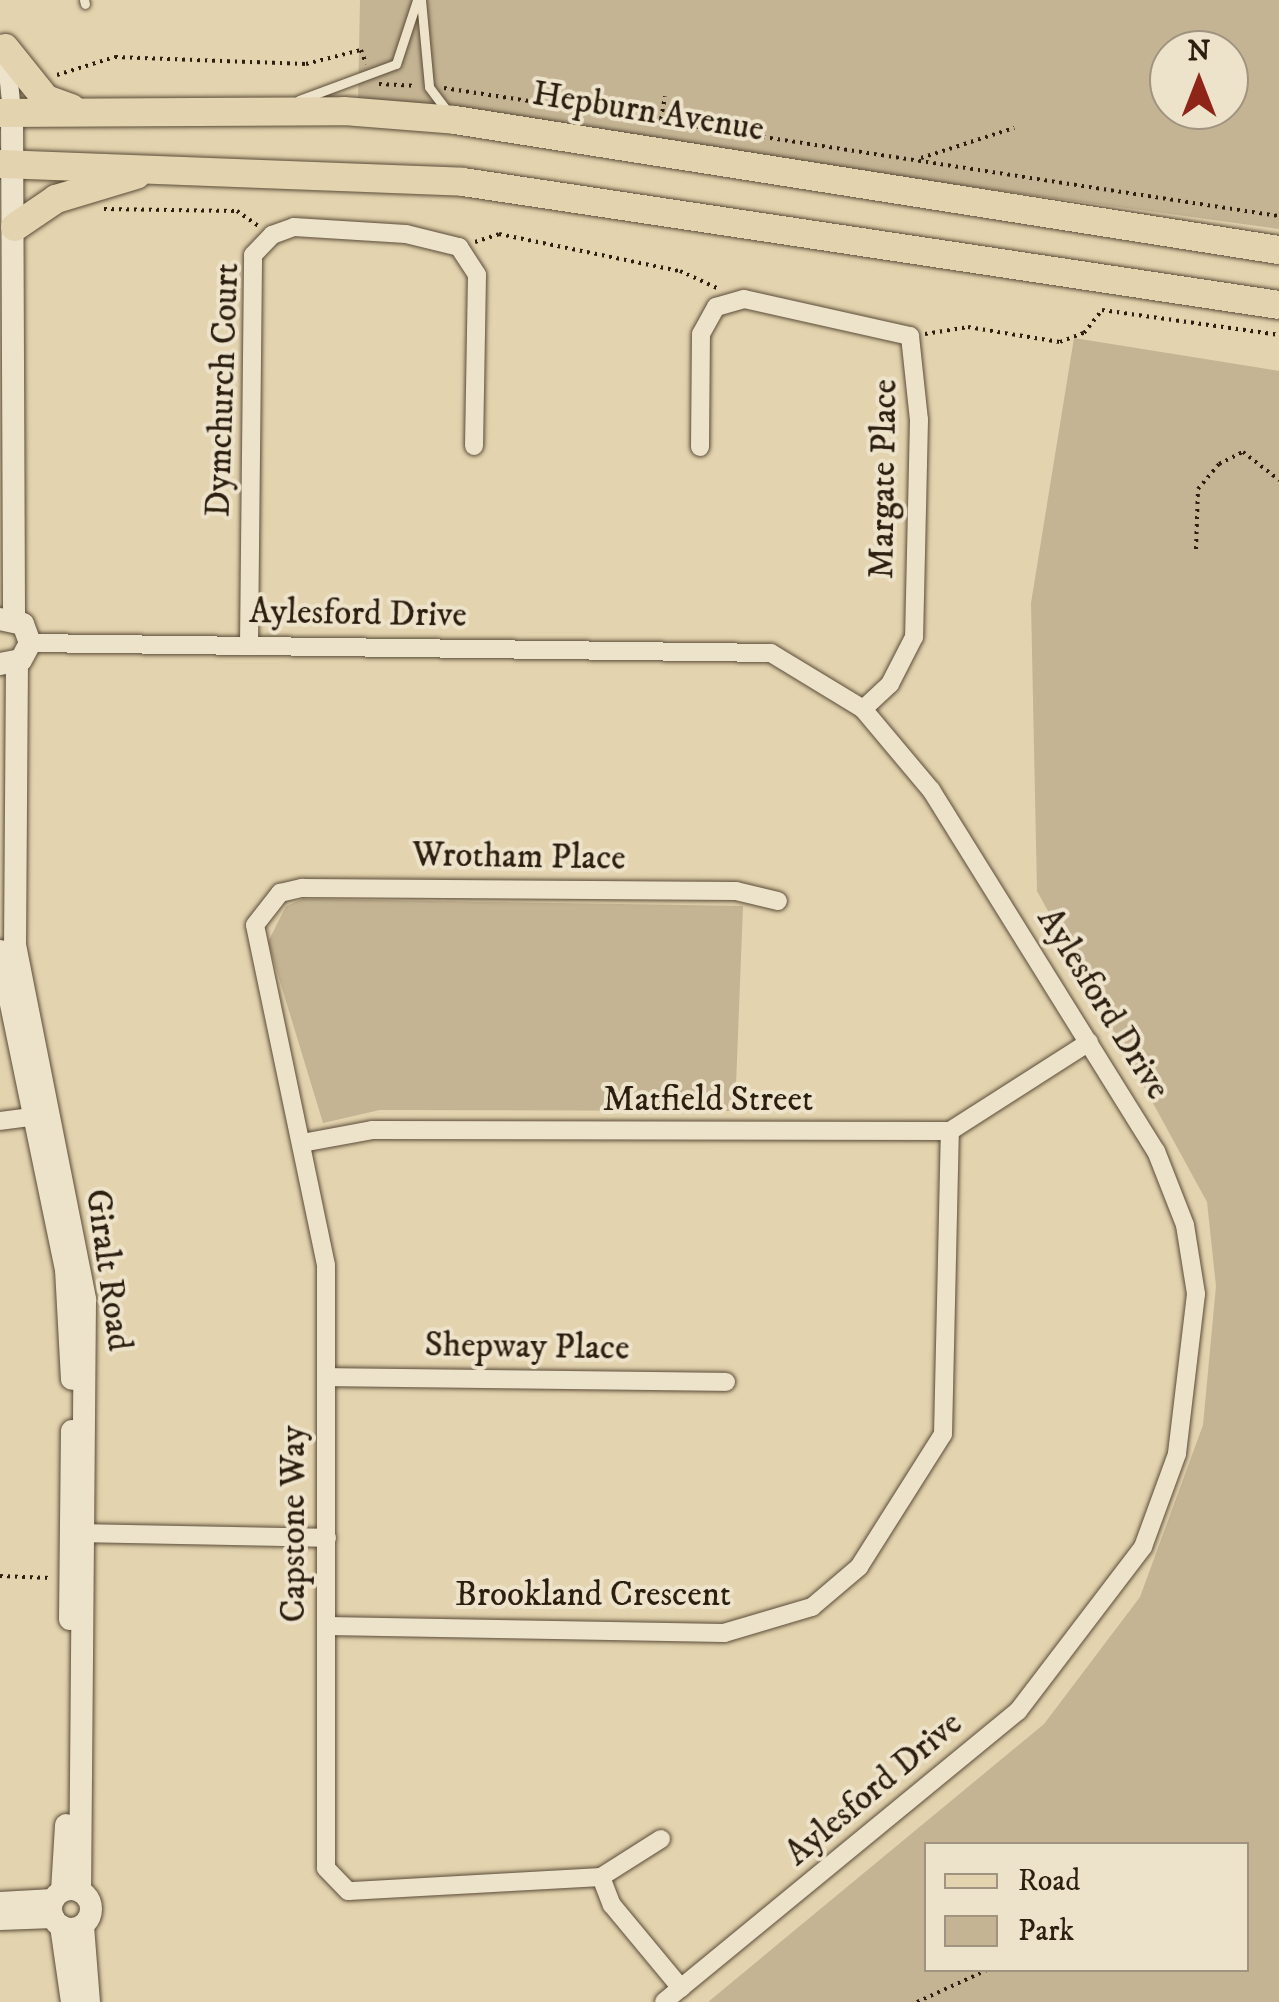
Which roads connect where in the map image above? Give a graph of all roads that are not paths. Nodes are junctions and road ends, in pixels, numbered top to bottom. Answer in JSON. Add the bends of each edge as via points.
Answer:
{"nodes":[{"id":1,"x":419,"y":0,"type":"edge"},
{"id":2,"x":3,"y":43,"type":"edge"},
{"id":3,"x":268,"y":111,"type":"junction"},
{"id":4,"x":86,"y":112,"type":"junction"},
{"id":5,"x":6,"y":113,"type":"edge"},
{"id":6,"x":455,"y":120,"type":"junction"},
{"id":7,"x":8,"y":164,"type":"edge"},
{"id":8,"x":166,"y":165,"type":"junction"},
{"id":9,"x":16,"y":228,"type":"junction"},
{"id":10,"x":1279,"y":250,"type":"edge"},
{"id":11,"x":1279,"y":305,"type":"edge"},
{"id":12,"x":7,"y":362,"type":"edge"},
{"id":13,"x":474,"y":446,"type":"dead end"},
{"id":14,"x":700,"y":447,"type":"dead end"},
{"id":15,"x":7,"y":619,"type":"edge"},
{"id":16,"x":250,"y":645,"type":"junction"},
{"id":17,"x":16,"y":657,"type":"edge"},
{"id":18,"x":863,"y":709,"type":"junction"},
{"id":19,"x":5,"y":888,"type":"edge"},
{"id":20,"x":778,"y":901,"type":"dead end"},
{"id":21,"x":266,"y":906,"type":"joint"},
{"id":22,"x":0,"y":951,"type":"edge"},
{"id":23,"x":1089,"y":1042,"type":"junction"},
{"id":24,"x":38,"y":1116,"type":"junction"},
{"id":25,"x":0,"y":1120,"type":"edge"},
{"id":26,"x":950,"y":1131,"type":"junction"},
{"id":27,"x":302,"y":1143,"type":"junction"},
{"id":28,"x":327,"y":1377,"type":"junction"},
{"id":29,"x":726,"y":1382,"type":"dead end"},
{"id":30,"x":79,"y":1533,"type":"junction"},
{"id":31,"x":327,"y":1538,"type":"junction"},
{"id":32,"x":327,"y":1626,"type":"junction"},
{"id":33,"x":661,"y":1840,"type":"dead end"},
{"id":34,"x":601,"y":1878,"type":"junction"},
{"id":35,"x":0,"y":1903,"type":"edge"},
{"id":36,"x":65,"y":1908,"type":"junction"},
{"id":37,"x":0,"y":1919,"type":"edge"},
{"id":38,"x":682,"y":1988,"type":"junction"},
{"id":39,"x":72,"y":2002,"type":"edge"},
{"id":40,"x":88,"y":2002,"type":"edge"},
{"id":41,"x":664,"y":2002,"type":"edge"}],
"edges":[{"from":1,"to":3,"type":"lane","via":[[396,64]]},
{"from":1,"to":6,"type":"lane","via":[[429,87]]},
{"from":2,"to":4,"type":"main road","via":[[55,104]]},
{"from":2,"to":5,"type":"street"},
{"from":3,"to":4,"type":"main road","name":"Hepburn Avenue"},
{"from":3,"to":6,"type":"main road","name":"Hepburn Avenue"},
{"from":4,"to":5,"type":"main road","name":"Hepburn Avenue"},
{"from":5,"to":7,"type":"street"},
{"from":6,"to":10,"type":"main road","name":"Hepburn Avenue"},
{"from":7,"to":8,"type":"main road"},
{"from":7,"to":9,"type":"street"},
{"from":8,"to":9,"type":"main road","via":[[56,200]]},
{"from":8,"to":11,"type":"main road","via":[[596,197]]},
{"from":9,"to":12,"type":"street"},
{"from":12,"to":15,"type":"street"},
{"from":13,"to":16,"type":"street","name":"Dymchurch Court","via":[[477,275],[459,247],[387,233],[294,228],[272,235],[254,255]]},
{"from":14,"to":18,"type":"street","name":"Margate Place","via":[[701,334],[716,307],[744,299],[910,336],[919,420],[914,637],[890,684]]},
{"from":15,"to":17,"type":"street"},
{"from":16,"to":17,"type":"street","name":"Aylesford Drive"},
{"from":16,"to":18,"type":"street","name":"Aylesford Drive","via":[[771,653]]},
{"from":17,"to":19,"type":"street","name":"Giralt Road"},
{"from":18,"to":23,"type":"street","name":"Aylesford Drive","via":[[932,790]]},
{"from":19,"to":24,"type":"street","name":"Giralt Road"},
{"from":20,"to":21,"type":"street","name":"Wrotham Place","via":[[736,891],[302,888]]},
{"from":21,"to":27,"type":"street","name":"Capstone Way","via":[[254,942]]},
{"from":22,"to":24,"type":"street","name":"Giralt Road"},
{"from":23,"to":26,"type":"street"},
{"from":23,"to":38,"type":"street","name":"Aylesford Drive","via":[[1156,1151],[1186,1225],[1196,1294],[1178,1454],[1142,1547],[1018,1711]]},
{"from":24,"to":25,"type":"street"},
{"from":24,"to":30,"type":"street","name":"Giralt Road","via":[[70,1308]]},
{"from":26,"to":27,"type":"street","name":"Matfield Street","via":[[372,1130]]},
{"from":26,"to":32,"type":"street","name":"Brookland Crescent","via":[[943,1434],[859,1568],[812,1607],[724,1632]]},
{"from":27,"to":28,"type":"street","name":"Capstone Way","via":[[326,1265]]},
{"from":28,"to":29,"type":"street","name":"Shepway Place"},
{"from":28,"to":31,"type":"street","name":"Capstone Way"},
{"from":30,"to":31,"type":"street"},
{"from":30,"to":36,"type":"street","name":"Giralt Road"},
{"from":30,"to":36,"type":"street","name":"Giralt Road","via":[[70,1580]]},
{"from":31,"to":32,"type":"street","name":"Capstone Way"},
{"from":32,"to":34,"type":"street","name":"Capstone Way","via":[[326,1868],[335,1883],[348,1890]]},
{"from":33,"to":34,"type":"street","name":"Capstone Way"},
{"from":34,"to":38,"type":"street","via":[[612,1905]]},
{"from":35,"to":36,"type":"street"},
{"from":36,"to":37,"type":"street"},
{"from":36,"to":39,"type":"street","name":"Giralt Road"},
{"from":36,"to":40,"type":"street","name":"Giralt Road"},
{"from":38,"to":41,"type":"street","name":"Aylesford Drive"}]}
